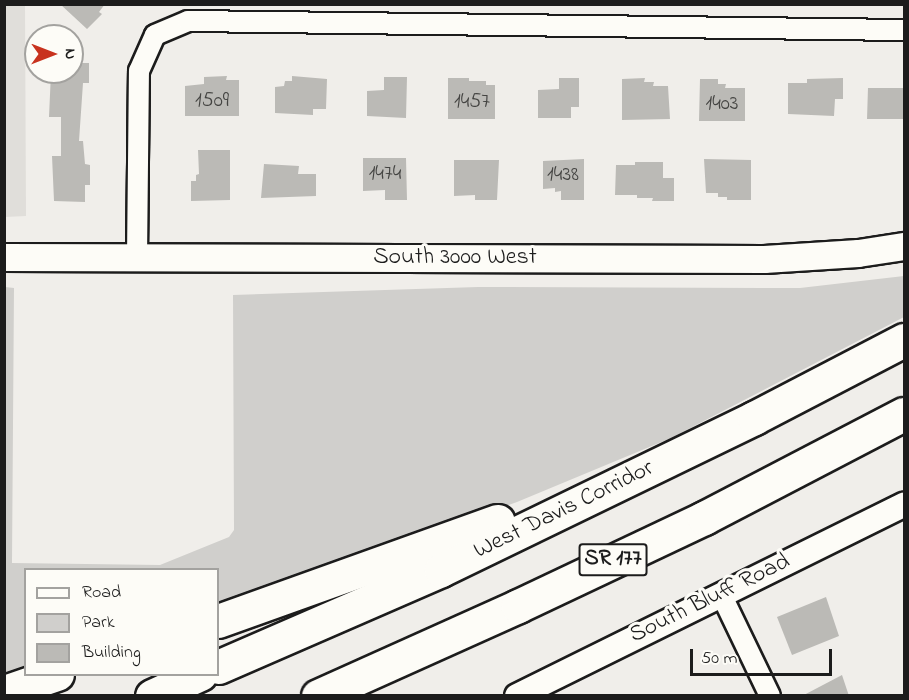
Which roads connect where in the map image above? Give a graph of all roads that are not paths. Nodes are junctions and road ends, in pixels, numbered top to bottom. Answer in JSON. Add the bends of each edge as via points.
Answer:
{"nodes":[{"id":1,"x":904,"y":30,"type":"edge"},
{"id":2,"x":904,"y":246,"type":"edge"},
{"id":3,"x":4,"y":257,"type":"edge"},
{"id":4,"x":137,"y":258,"type":"junction"},
{"id":5,"x":904,"y":340,"type":"edge"},
{"id":6,"x":904,"y":414,"type":"edge"},
{"id":7,"x":637,"y":476,"type":"junction"},
{"id":8,"x":904,"y":505,"type":"edge"},
{"id":9,"x":652,"y":541,"type":"junction"},
{"id":10,"x":721,"y":594,"type":"junction"},
{"id":11,"x":219,"y":621,"type":"edge"},
{"id":12,"x":219,"y":667,"type":"edge"},
{"id":13,"x":54,"y":676,"type":"edge"},
{"id":14,"x":198,"y":676,"type":"edge"},
{"id":15,"x":4,"y":692,"type":"edge"},
{"id":16,"x":152,"y":696,"type":"edge"},
{"id":17,"x":318,"y":696,"type":"edge"},
{"id":18,"x":358,"y":696,"type":"edge"},
{"id":19,"x":517,"y":696,"type":"edge"},
{"id":20,"x":770,"y":696,"type":"edge"}],
"edges":[{"from":1,"to":4,"type":"street","via":[[188,21],[156,35],[139,71]]},
{"from":2,"to":4,"type":"main road","name":"South 3000 West","via":[[764,259]]},
{"from":3,"to":4,"type":"main road","name":"South 3000 West"},
{"from":5,"to":7,"type":"highway","name":"West Davis Corridor","number":"SR 177"},
{"from":6,"to":9,"type":"highway","number":"SR 177"},
{"from":7,"to":11,"type":"highway","via":[[545,503]]},
{"from":7,"to":12,"type":"highway","name":"West Davis Corridor","number":"SR 177","via":[[441,570]]},
{"from":8,"to":10,"type":"street","name":"South Bluff Road"},
{"from":9,"to":17,"type":"highway","number":"SR 177"},
{"from":9,"to":18,"type":"highway","via":[[581,588]]},
{"from":10,"to":19,"type":"street","name":"South Bluff Road"},
{"from":10,"to":20,"type":"street"},
{"from":13,"to":15,"type":"highway"},
{"from":14,"to":16,"type":"highway"}]}
